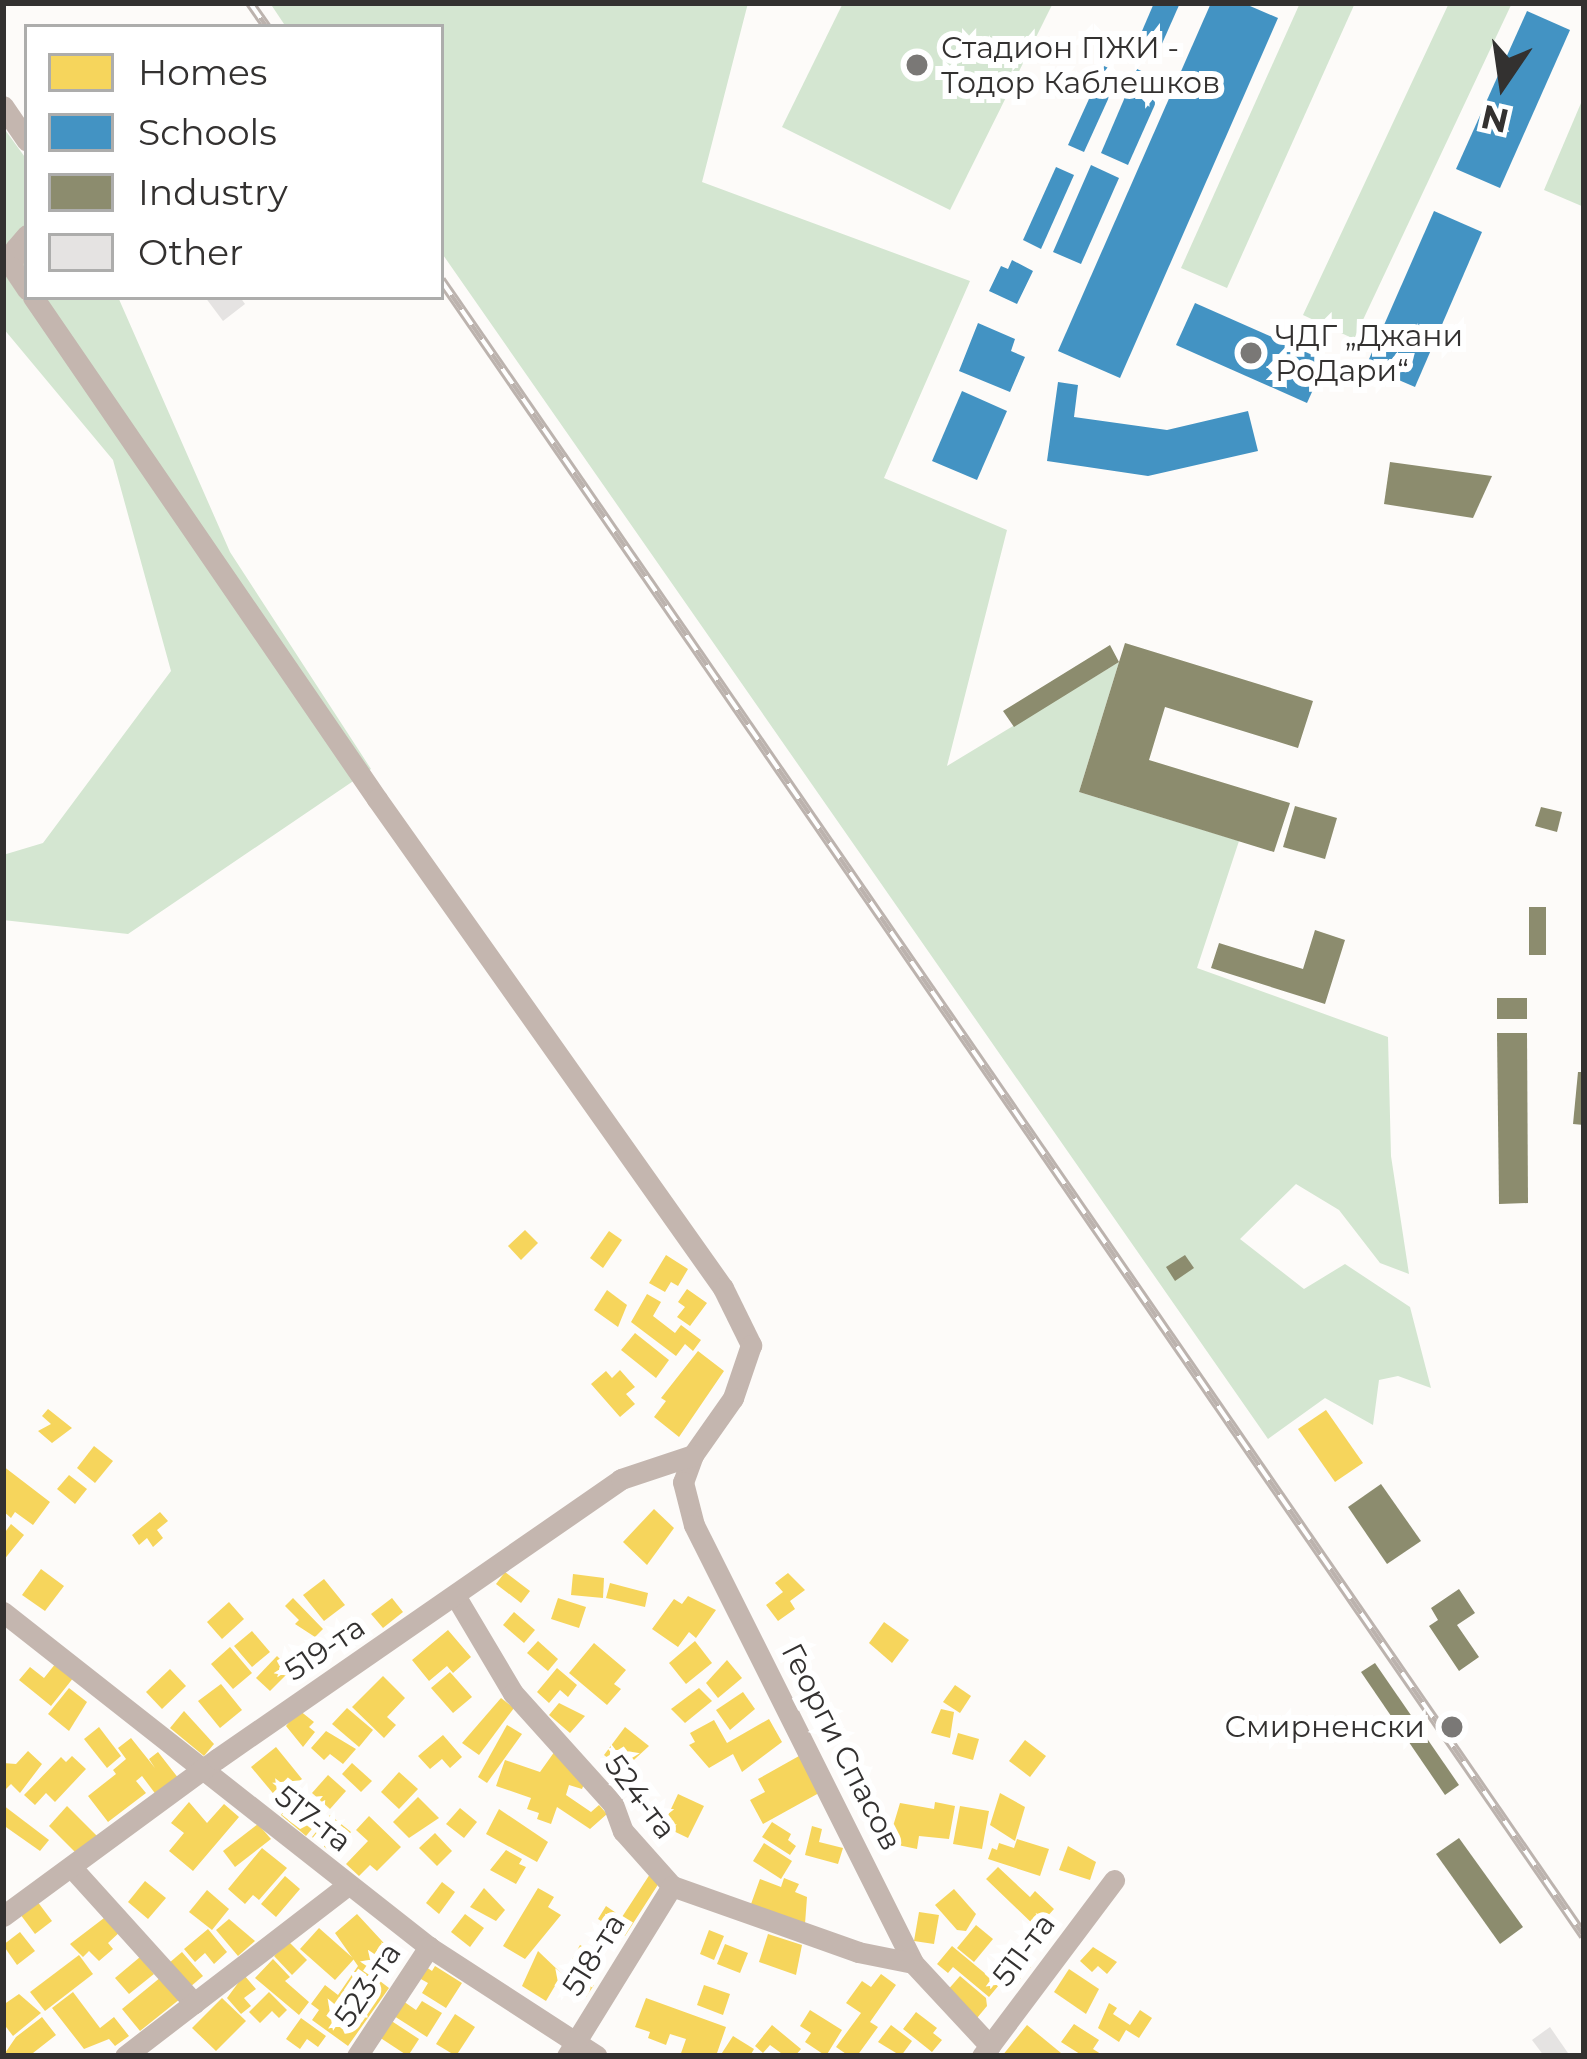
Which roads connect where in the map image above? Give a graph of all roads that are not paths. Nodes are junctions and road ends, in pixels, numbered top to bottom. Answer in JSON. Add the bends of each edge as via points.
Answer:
{"nodes":[{"id":1,"x":3,"y":106,"type":"edge"},
{"id":2,"x":24,"y":137,"type":"edge"},
{"id":3,"x":24,"y":238,"type":"edge"},
{"id":4,"x":24,"y":285,"type":"edge"},
{"id":5,"x":35,"y":300,"type":"edge"},
{"id":6,"x":693,"y":1455,"type":"junction"},
{"id":7,"x":456,"y":1597,"type":"junction"},
{"id":8,"x":3,"y":1612,"type":"edge"},
{"id":9,"x":204,"y":1772,"type":"junction"},
{"id":10,"x":73,"y":1869,"type":"junction"},
{"id":11,"x":1114,"y":1880,"type":"dead end"},
{"id":12,"x":348,"y":1885,"type":"junction"},
{"id":13,"x":672,"y":1886,"type":"junction"},
{"id":14,"x":3,"y":1916,"type":"edge"},
{"id":15,"x":429,"y":1947,"type":"junction"},
{"id":16,"x":913,"y":1963,"type":"junction"},
{"id":17,"x":194,"y":2003,"type":"junction"},
{"id":18,"x":571,"y":2049,"type":"edge"},
{"id":19,"x":986,"y":2051,"type":"edge"},
{"id":20,"x":125,"y":2056,"type":"edge"},
{"id":21,"x":357,"y":2056,"type":"edge"},
{"id":22,"x":597,"y":2056,"type":"edge"}],
"edges":[{"from":1,"to":2,"type":"street"},
{"from":3,"to":4,"type":"street","via":[[12,267]]},
{"from":5,"to":6,"type":"street","via":[[723,1288],[751,1346],[733,1398]]},
{"from":6,"to":7,"type":"street","name":"519-та","via":[[621,1479]]},
{"from":6,"to":16,"type":"street","name":"Георги Спасов","via":[[683,1482],[694,1525]]},
{"from":7,"to":9,"type":"street","name":"519-та"},
{"from":7,"to":13,"type":"street","name":"524-та","via":[[513,1693],[613,1804],[623,1831]]},
{"from":8,"to":9,"type":"street","name":"517-та"},
{"from":9,"to":10,"type":"street","name":"519-та"},
{"from":9,"to":12,"type":"street","name":"517-та"},
{"from":10,"to":14,"type":"street","name":"519-та"},
{"from":10,"to":17,"type":"street"},
{"from":11,"to":19,"type":"street","name":"511-та"},
{"from":12,"to":15,"type":"street","name":"517-та"},
{"from":12,"to":17,"type":"street"},
{"from":13,"to":16,"type":"street","name":"524-та","via":[[858,1952]]},
{"from":13,"to":18,"type":"street","name":"518-та"},
{"from":15,"to":18,"type":"street","name":"517-та"},
{"from":15,"to":21,"type":"street","name":"523-та"},
{"from":16,"to":19,"type":"street","name":"Георги Спасов"},
{"from":17,"to":20,"type":"street"},
{"from":18,"to":22,"type":"street","name":"517-та"}]}
